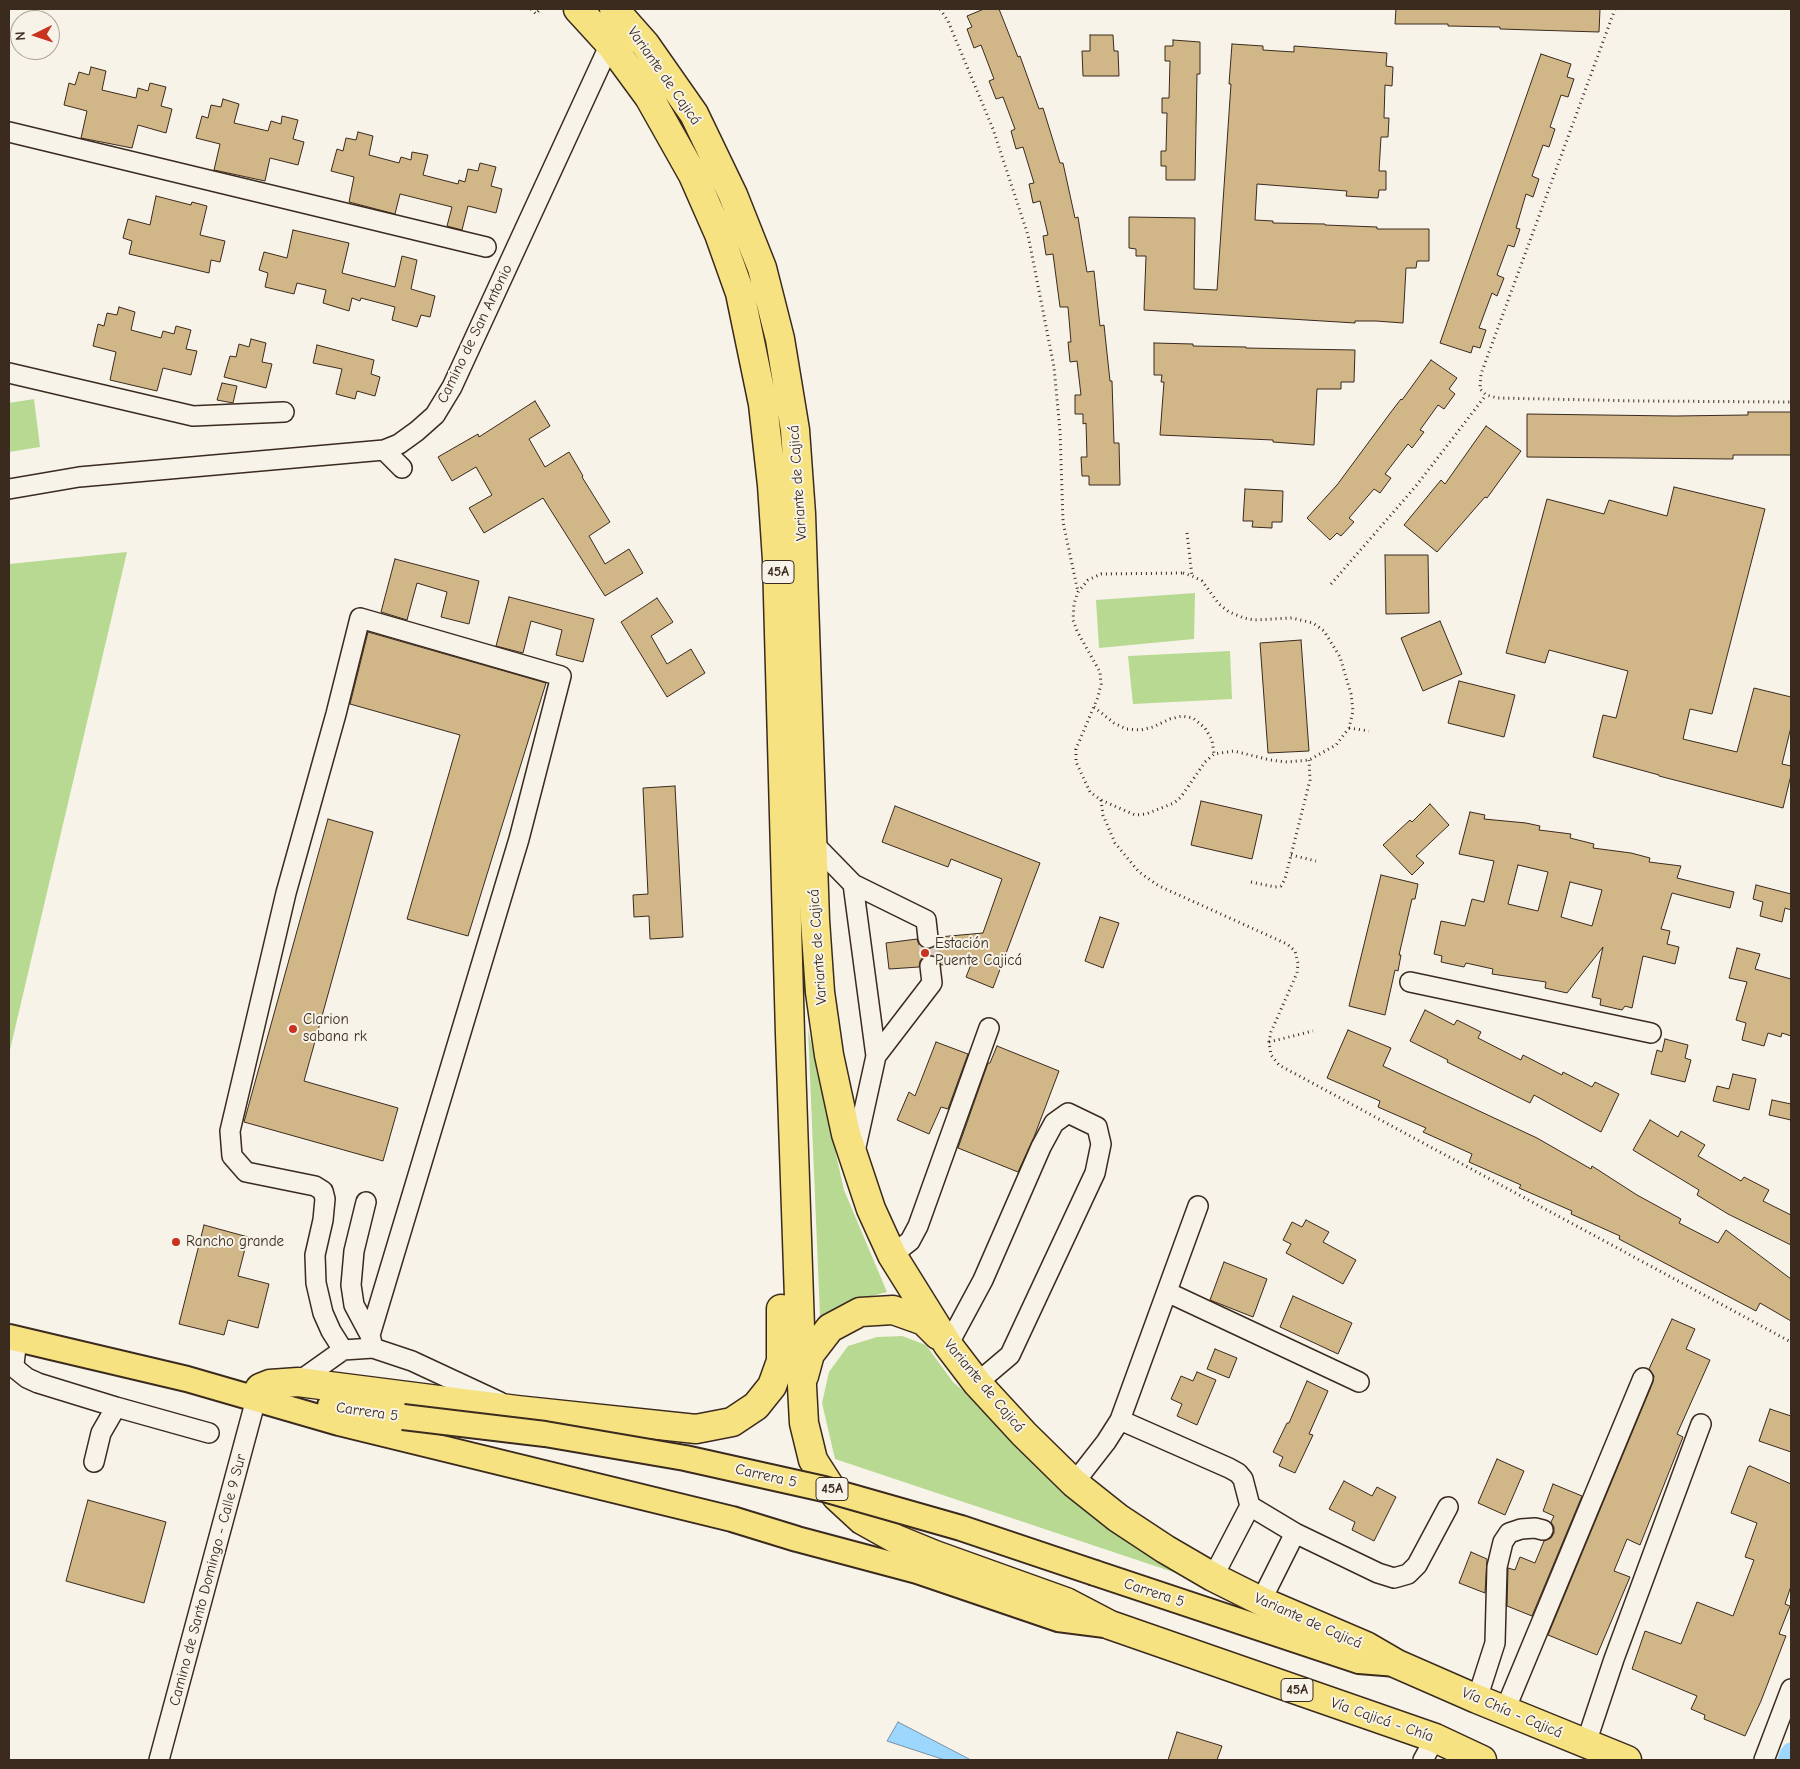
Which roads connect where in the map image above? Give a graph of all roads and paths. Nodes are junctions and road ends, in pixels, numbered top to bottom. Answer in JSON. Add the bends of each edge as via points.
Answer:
{"nodes":[{"id":1,"x":530,"y":9,"type":"edge"},
{"id":2,"x":540,"y":9,"type":"edge"},
{"id":3,"x":578,"y":9,"type":"edge"},
{"id":4,"x":614,"y":9,"type":"edge"},
{"id":5,"x":940,"y":9,"type":"edge"},
{"id":6,"x":1615,"y":9,"type":"edge"},
{"id":7,"x":610,"y":44,"type":"junction"},
{"id":8,"x":9,"y":132,"type":"edge"},
{"id":9,"x":486,"y":247,"type":"dead end"},
{"id":10,"x":9,"y":373,"type":"edge"},
{"id":11,"x":1486,"y":395,"type":"junction"},
{"id":12,"x":1791,"y":402,"type":"edge"},
{"id":13,"x":284,"y":412,"type":"dead end"},
{"id":14,"x":384,"y":450,"type":"junction"},
{"id":15,"x":402,"y":468,"type":"dead end"},
{"id":16,"x":9,"y":489,"type":"edge"},
{"id":17,"x":1187,"y":533,"type":"dead end"},
{"id":18,"x":1192,"y":576,"type":"junction"},
{"id":19,"x":1331,"y":584,"type":"dead end"},
{"id":20,"x":1078,"y":592,"type":"junction"},
{"id":21,"x":1094,"y":707,"type":"junction"},
{"id":22,"x":1349,"y":728,"type":"junction"},
{"id":23,"x":1370,"y":731,"type":"dead end"},
{"id":24,"x":1214,"y":754,"type":"junction"},
{"id":25,"x":1309,"y":760,"type":"junction"},
{"id":26,"x":1101,"y":800,"type":"junction"},
{"id":27,"x":812,"y":842,"type":"junction"},
{"id":28,"x":1291,"y":855,"type":"junction"},
{"id":29,"x":1316,"y":861,"type":"dead end"},
{"id":30,"x":1251,"y":882,"type":"dead end"},
{"id":31,"x":853,"y":884,"type":"junction"},
{"id":32,"x":928,"y":938,"type":"tunnel mouth"},
{"id":33,"x":930,"y":966,"type":"tunnel mouth"},
{"id":34,"x":1410,"y":982,"type":"dead end"},
{"id":35,"x":989,"y":1028,"type":"dead end"},
{"id":36,"x":1313,"y":1030,"type":"dead end"},
{"id":37,"x":1651,"y":1033,"type":"dead end"},
{"id":38,"x":1269,"y":1042,"type":"junction"},
{"id":39,"x":876,"y":1056,"type":"junction"},
{"id":40,"x":853,"y":1160,"type":"junction"},
{"id":41,"x":795,"y":1184,"type":"junction"},
{"id":42,"x":366,"y":1202,"type":"dead end"},
{"id":43,"x":1198,"y":1206,"type":"dead end"},
{"id":44,"x":892,"y":1255,"type":"junction"},
{"id":45,"x":1167,"y":1292,"type":"junction"},
{"id":46,"x":13,"y":1338,"type":"edge"},
{"id":47,"x":371,"y":1342,"type":"junction"},
{"id":48,"x":1791,"y":1342,"type":"edge"},
{"id":49,"x":948,"y":1345,"type":"junction"},
{"id":50,"x":343,"y":1350,"type":"junction"},
{"id":51,"x":1643,"y":1378,"type":"dead end"},
{"id":52,"x":298,"y":1382,"type":"junction"},
{"id":53,"x":1359,"y":1382,"type":"dead end"},
{"id":54,"x":977,"y":1383,"type":"junction"},
{"id":55,"x":802,"y":1386,"type":"junction"},
{"id":56,"x":248,"y":1396,"type":"junction"},
{"id":57,"x":116,"y":1407,"type":"junction"},
{"id":58,"x":517,"y":1410,"type":"junction"},
{"id":59,"x":1120,"y":1420,"type":"junction"},
{"id":60,"x":1701,"y":1424,"type":"dead end"},
{"id":61,"x":209,"y":1433,"type":"dead end"},
{"id":62,"x":94,"y":1462,"type":"dead end"},
{"id":63,"x":1074,"y":1482,"type":"junction"},
{"id":64,"x":1250,"y":1506,"type":"junction"},
{"id":65,"x":1448,"y":1507,"type":"dead end"},
{"id":66,"x":1543,"y":1530,"type":"dead end"},
{"id":67,"x":1296,"y":1533,"type":"junction"},
{"id":68,"x":1213,"y":1577,"type":"junction"},
{"id":69,"x":1261,"y":1601,"type":"junction"},
{"id":70,"x":1110,"y":1625,"type":"junction"},
{"id":71,"x":1397,"y":1664,"type":"junction"},
{"id":72,"x":1791,"y":1689,"type":"edge"},
{"id":73,"x":1478,"y":1699,"type":"junction"},
{"id":74,"x":1505,"y":1710,"type":"junction"},
{"id":75,"x":1586,"y":1743,"type":"junction"},
{"id":76,"x":1451,"y":1754,"type":"edge"},
{"id":77,"x":159,"y":1760,"type":"edge"},
{"id":78,"x":1627,"y":1760,"type":"edge"},
{"id":79,"x":1764,"y":1760,"type":"edge"}],
"edges":[{"from":1,"to":2,"type":"path","via":[[536,14]]},
{"from":3,"to":7,"type":"highway","name":"Variante de Cajicá","number":"45A"},
{"from":4,"to":27,"type":"highway","name":"Variante de Cajicá","number":"45A","via":[[645,44],[694,114],[733,195],[762,268],[780,339],[794,430],[801,514]]},
{"from":5,"to":20,"type":"path","via":[[993,129],[1028,235],[1054,367],[1063,522]]},
{"from":6,"to":11,"type":"path","via":[[1481,374],[1480,389]]},
{"from":7,"to":14,"type":"street","name":"Camino de San Antonio","via":[[452,388],[435,414],[418,431]]},
{"from":7,"to":41,"type":"highway","name":"Variante de Cajicá","number":"45A","via":[[649,97],[693,175],[719,234],[740,293],[763,404],[777,560]]},
{"from":8,"to":9,"type":"street"},
{"from":10,"to":13,"type":"street","via":[[193,416]]},
{"from":11,"to":12,"type":"path","via":[[1640,402]]},
{"from":11,"to":19,"type":"path","via":[[1416,486]]},
{"from":14,"to":15,"type":"street"},
{"from":14,"to":16,"type":"street","name":"Camino de San Antonio","via":[[78,477]]},
{"from":17,"to":18,"type":"path"},
{"from":18,"to":20,"type":"path","via":[[1183,573],[1101,574],[1088,580]]},
{"from":18,"to":22,"type":"path","via":[[1202,582],[1218,604],[1229,612],[1254,620],[1292,618],[1313,623],[1324,631],[1340,657],[1351,694],[1353,711]]},
{"from":20,"to":21,"type":"path","via":[[1073,620],[1100,672],[1100,690]]},
{"from":21,"to":24,"type":"path","via":[[1126,729],[1141,730],[1170,718],[1192,718],[1205,728],[1212,740]]},
{"from":21,"to":26,"type":"path","via":[[1076,749],[1076,762],[1090,792]]},
{"from":22,"to":23,"type":"path"},
{"from":22,"to":25,"type":"path","via":[[1336,745]]},
{"from":24,"to":25,"type":"path","via":[[1234,750],[1270,760]]},
{"from":24,"to":26,"type":"path","via":[[1204,762],[1174,803],[1135,815]]},
{"from":25,"to":28,"type":"path","via":[[1310,780]]},
{"from":26,"to":38,"type":"path","via":[[1103,815],[1115,843],[1139,872],[1159,886],[1287,944],[1295,951],[1297,973]]},
{"from":27,"to":31,"type":"street"},
{"from":27,"to":40,"type":"highway","name":"Variante de Cajicá","number":"45A","via":[[820,992],[829,1055]]},
{"from":28,"to":29,"type":"path"},
{"from":28,"to":30,"type":"path","via":[[1281,886],[1275,888]]},
{"from":31,"to":32,"type":"street","via":[[926,920]]},
{"from":31,"to":39,"type":"street"},
{"from":33,"to":39,"type":"street","via":[[932,983]]},
{"from":34,"to":37,"type":"street"},
{"from":35,"to":44,"type":"street","via":[[918,1226],[910,1241]]},
{"from":36,"to":38,"type":"path"},
{"from":38,"to":48,"type":"path","via":[[1271,1055],[1279,1065]]},
{"from":39,"to":40,"type":"street"},
{"from":40,"to":44,"type":"highway","name":"Variante de Cajicá","number":"45A"},
{"from":41,"to":55,"type":"highway","name":"Variante de Cajicá","number":"45A"},
{"from":41,"to":58,"type":"highway","via":[[781,1246],[781,1361],[772,1386],[756,1406],[732,1422],[696,1430]]},
{"from":42,"to":47,"type":"street","via":[[354,1251],[351,1285],[354,1305]]},
{"from":43,"to":45,"type":"street"},
{"from":44,"to":49,"type":"highway","name":"Variante de Cajicá","number":"45A"},
{"from":45,"to":53,"type":"street"},
{"from":45,"to":59,"type":"street"},
{"from":46,"to":56,"type":"main road","name":"Carrera 5","number":"45A"},
{"from":46,"to":57,"type":"street","via":[[14,1364],[26,1378]]},
{"from":47,"to":50,"type":"street"},
{"from":47,"to":50,"type":"street","via":[[519,839],[561,676],[360,618],[286,893],[230,1131],[232,1156],[246,1172],[315,1186],[323,1191],[323,1220],[315,1255],[316,1284],[323,1314]]},
{"from":47,"to":58,"type":"street"},
{"from":49,"to":54,"type":"highway","name":"Variante de Cajicá","number":"45A"},
{"from":49,"to":54,"type":"street","via":[[983,1280],[1054,1124],[1068,1113],[1097,1127],[1101,1144],[1095,1173],[1010,1356]]},
{"from":49,"to":55,"type":"highway","via":[[924,1322],[893,1310],[860,1312],[825,1334],[810,1354]]},
{"from":50,"to":52,"type":"street"},
{"from":51,"to":74,"type":"street"},
{"from":52,"to":56,"type":"highway","via":[[270,1384]]},
{"from":52,"to":58,"type":"highway"},
{"from":54,"to":63,"type":"highway","name":"Variante de Cajicá","number":"45A"},
{"from":55,"to":70,"type":"highway","name":"Variante de Cajicá","number":"45A","via":[[804,1423],[813,1460],[836,1496],[862,1520],[896,1539],[1066,1602]]},
{"from":56,"to":70,"type":"main road","name":"Carrera 5","number":"45A","via":[[340,1423],[732,1519],[917,1571],[1058,1620]]},
{"from":56,"to":71,"type":"main road","name":"Carrera 5","number":"45A","bridge":true,"via":[[545,1434],[685,1458],[824,1489],[961,1528],[1359,1661]]},
{"from":56,"to":77,"type":"street","name":"Camino de Santo Domingo - Calle 9 Sur"},
{"from":57,"to":61,"type":"street"},
{"from":57,"to":62,"type":"street","via":[[101,1433]]},
{"from":59,"to":63,"type":"street"},
{"from":59,"to":64,"type":"street","via":[[1238,1473],[1243,1479]]},
{"from":60,"to":75,"type":"street"},
{"from":63,"to":68,"type":"highway","name":"Variante de Cajicá","number":"45A","via":[[1118,1518]]},
{"from":64,"to":67,"type":"street"},
{"from":64,"to":68,"type":"street"},
{"from":65,"to":67,"type":"street","via":[[1417,1565],[1408,1574],[1394,1578]]},
{"from":66,"to":73,"type":"street","via":[[1521,1529],[1509,1533],[1504,1542],[1497,1567],[1495,1643]]},
{"from":67,"to":69,"type":"street"},
{"from":68,"to":69,"type":"highway","name":"Variante de Cajicá","number":"45A"},
{"from":69,"to":71,"type":"highway","name":"Variante de Cajicá","number":"45A","via":[[1366,1646]]},
{"from":70,"to":76,"type":"highway","name":"Vía Cajicá - Chía","number":"45A"},
{"from":71,"to":73,"type":"highway","name":"Vía Chía - Cajicá","number":"45A"},
{"from":72,"to":79,"type":"street"},
{"from":73,"to":74,"type":"highway","name":"Vía Chía - Cajicá","number":"45A"},
{"from":74,"to":75,"type":"highway","name":"Vía Chía - Cajicá","number":"45A"},
{"from":75,"to":78,"type":"highway","name":"Vía Chía - Cajicá","number":"45A"}]}
